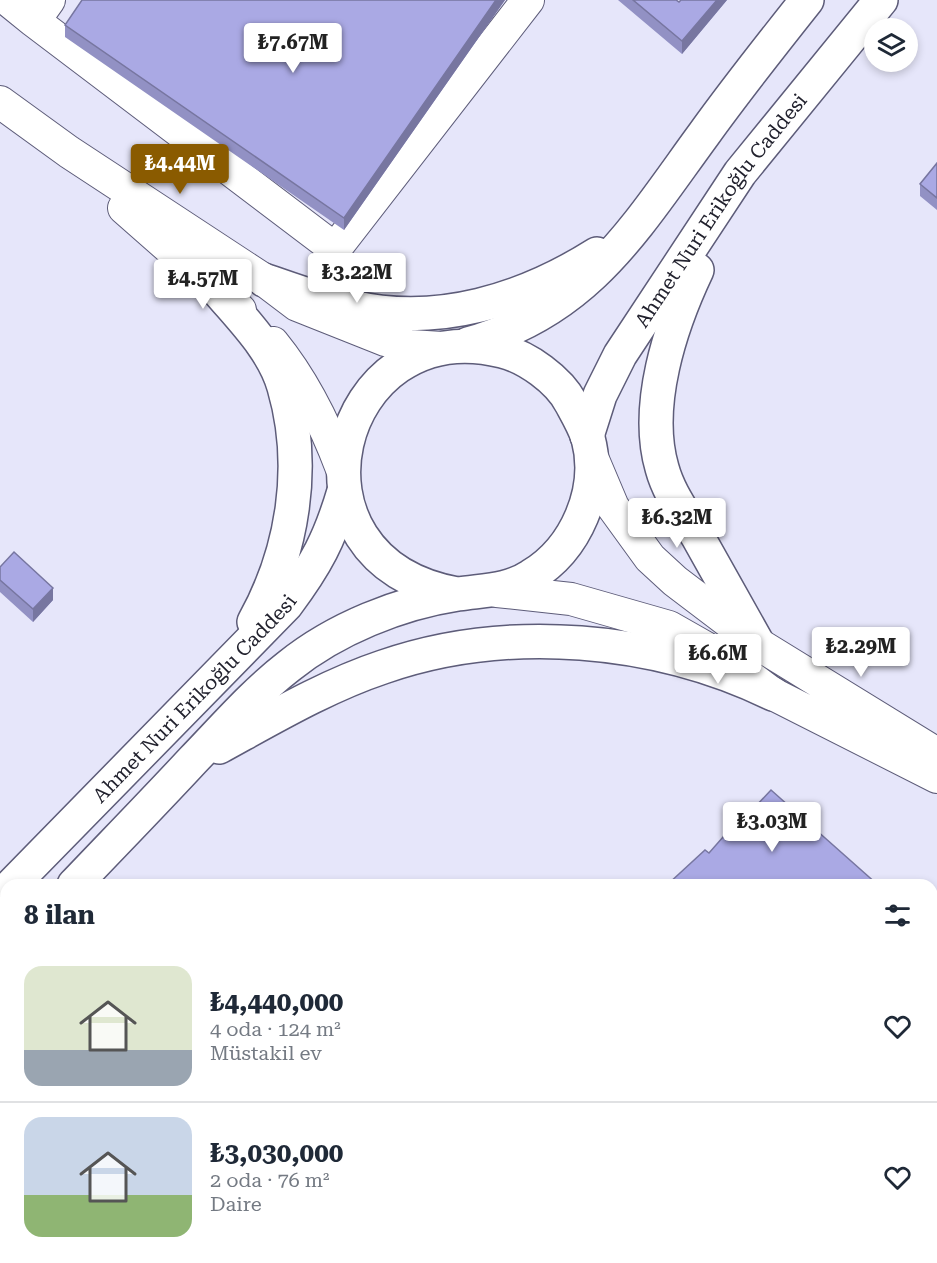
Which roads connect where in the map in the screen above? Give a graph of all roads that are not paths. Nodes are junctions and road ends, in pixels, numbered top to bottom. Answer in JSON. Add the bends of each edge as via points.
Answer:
{"nodes":[{"id":1,"x":8,"y":0,"type":"edge"},
{"id":2,"x":528,"y":0,"type":"edge"},
{"id":3,"x":807,"y":0,"type":"edge"},
{"id":4,"x":881,"y":0,"type":"edge"},
{"id":5,"x":41,"y":11,"type":"edge"},
{"id":6,"x":0,"y":102,"type":"edge"},
{"id":7,"x":69,"y":152,"type":"junction"},
{"id":8,"x":740,"y":173,"type":"junction"},
{"id":9,"x":634,"y":230,"type":"junction"},
{"id":10,"x":264,"y":280,"type":"junction"},
{"id":11,"x":220,"y":293,"type":"junction"},
{"id":12,"x":452,"y":347,"type":"junction"},
{"id":13,"x":589,"y":445,"type":"junction"},
{"id":14,"x":343,"y":480,"type":"junction"},
{"id":15,"x":497,"y":591,"type":"junction"},
{"id":16,"x":457,"y":594,"type":"junction"},
{"id":17,"x":758,"y":644,"type":"junction"},
{"id":18,"x":230,"y":664,"type":"junction"},
{"id":19,"x":773,"y":694,"type":"junction"},
{"id":20,"x":937,"y":754,"type":"edge"},
{"id":21,"x":191,"y":762,"type":"junction"},
{"id":22,"x":937,"y":777,"type":"edge"},
{"id":23,"x":18,"y":879,"type":"edge"},
{"id":24,"x":80,"y":879,"type":"edge"}],
"edges":[{"from":1,"to":5,"type":"street"},
{"from":2,"to":5,"type":"street","via":[[336,249]]},
{"from":3,"to":9,"type":"main road","via":[[744,78]]},
{"from":4,"to":8,"type":"main road","name":"Ahmet Nuri Erikoğlu Caddesi"},
{"from":6,"to":7,"type":"street"},
{"from":7,"to":10,"type":"street"},
{"from":7,"to":11,"type":"street","via":[[119,203]]},
{"from":8,"to":13,"type":"main road","name":"Ahmet Nuri Erikoğlu Caddesi","via":[[620,355],[600,395]]},
{"from":8,"to":17,"type":"main road","via":[[678,309],[665,355],[655,424],[662,468],[677,504]]},
{"from":9,"to":10,"type":"main road","via":[[590,258],[513,296],[452,312],[420,314],[352,308]]},
{"from":9,"to":12,"type":"main road","via":[[598,271],[557,305],[496,336]]},
{"from":10,"to":12,"type":"street","via":[[316,315],[402,344]]},
{"from":11,"to":14,"type":"street","via":[[289,362],[328,433]]},
{"from":11,"to":18,"type":"main road","via":[[272,359],[284,386],[295,452],[292,514],[278,572],[269,596]]},
{"from":12,"to":13,"type":"main road","via":[[503,351],[540,369],[569,399]]},
{"from":12,"to":14,"type":"main road","name":"Ahmet Nuri Erikoğlu Caddesi","via":[[410,360],[382,379],[361,405],[347,436]]},
{"from":13,"to":15,"type":"main road","via":[[590,491],[579,525],[559,555],[531,577]]},
{"from":13,"to":17,"type":"street","via":[[613,507],[650,558]]},
{"from":14,"to":16,"type":"main road","via":[[351,517],[383,562],[430,589]]},
{"from":14,"to":18,"type":"main road","name":"Ahmet Nuri Erikoğlu Caddesi","via":[[333,530],[315,567]]},
{"from":15,"to":16,"type":"main road"},
{"from":15,"to":19,"type":"street","via":[[571,599],[669,627],[727,660]]},
{"from":16,"to":21,"type":"main road","via":[[414,604],[316,646],[287,667]]},
{"from":17,"to":20,"type":"street"},
{"from":18,"to":23,"type":"main road","name":"Ahmet Nuri Erikoğlu Caddesi"},
{"from":19,"to":21,"type":"main road","via":[[711,668],[649,652],[544,642],[464,647],[383,667],[280,714]]},
{"from":19,"to":22,"type":"street"},
{"from":21,"to":24,"type":"main road"}]}
